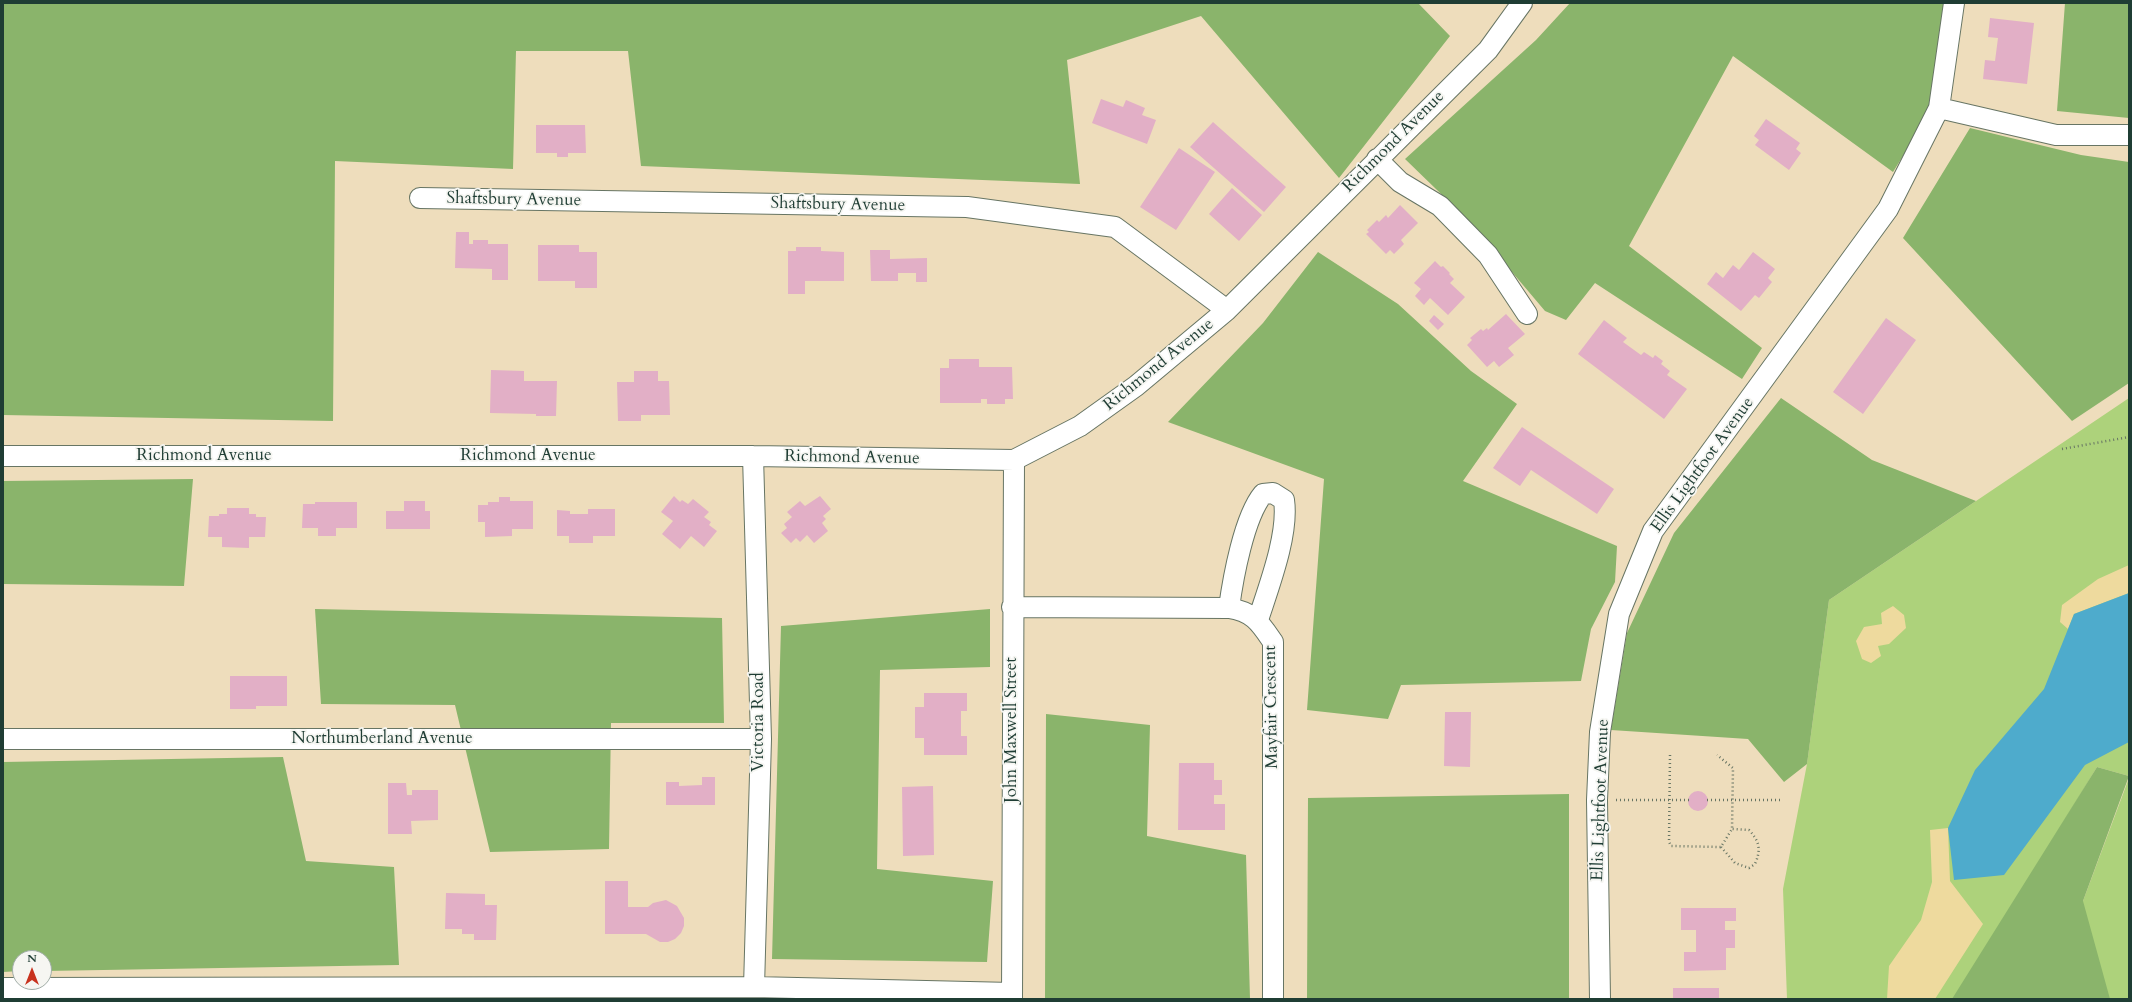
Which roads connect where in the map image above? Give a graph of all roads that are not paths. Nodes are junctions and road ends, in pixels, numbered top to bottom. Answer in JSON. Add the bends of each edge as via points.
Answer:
{"nodes":[{"id":1,"x":1522,"y":3,"type":"edge"},
{"id":2,"x":1954,"y":3,"type":"edge"},
{"id":3,"x":1939,"y":108,"type":"junction"},
{"id":4,"x":2129,"y":135,"type":"edge"},
{"id":5,"x":1377,"y":159,"type":"junction"},
{"id":6,"x":420,"y":198,"type":"dead end"},
{"id":7,"x":1227,"y":310,"type":"junction"},
{"id":8,"x":1527,"y":314,"type":"dead end"},
{"id":9,"x":3,"y":456,"type":"edge"},
{"id":10,"x":753,"y":456,"type":"junction"},
{"id":11,"x":1014,"y":460,"type":"junction"},
{"id":12,"x":1012,"y":607,"type":"junction"},
{"id":13,"x":1229,"y":608,"type":"junction"},
{"id":14,"x":1258,"y":620,"type":"junction"},
{"id":15,"x":3,"y":738,"type":"edge"},
{"id":16,"x":761,"y":739,"type":"junction"},
{"id":17,"x":754,"y":987,"type":"junction"},
{"id":18,"x":3,"y":988,"type":"edge"},
{"id":19,"x":40,"y":993,"type":"edge"},
{"id":20,"x":1012,"y":996,"type":"edge"},
{"id":21,"x":1272,"y":999,"type":"edge"},
{"id":22,"x":1600,"y":999,"type":"edge"}],
"edges":[{"from":1,"to":5,"type":"street","name":"Richmond Avenue","via":[[1488,50]]},
{"from":2,"to":3,"type":"street","name":"Ellis Lightfoot Avenue"},
{"from":3,"to":4,"type":"street","via":[[2056,135]]},
{"from":3,"to":22,"type":"street","name":"Ellis Lightfoot Avenue","via":[[1888,209],[1653,531],[1619,614],[1600,732],[1597,800]]},
{"from":5,"to":7,"type":"street","name":"Richmond Avenue"},
{"from":5,"to":8,"type":"street","via":[[1400,182],[1440,206],[1483,249]]},
{"from":6,"to":7,"type":"street","name":"Shaftsbury Avenue","via":[[967,207],[1115,227]]},
{"from":7,"to":11,"type":"street","name":"Richmond Avenue","via":[[1136,386],[1080,426]]},
{"from":9,"to":10,"type":"street","name":"Richmond Avenue"},
{"from":10,"to":11,"type":"street","name":"Richmond Avenue"},
{"from":10,"to":16,"type":"street","name":"Victoria Road"},
{"from":11,"to":12,"type":"street","name":"John Maxwell Street"},
{"from":12,"to":13,"type":"street","name":"Mayfair Crescent"},
{"from":12,"to":20,"type":"street","name":"John Maxwell Street"},
{"from":13,"to":14,"type":"street","name":"Mayfair Crescent","via":[[1241,610]]},
{"from":13,"to":14,"type":"street","via":[[1234,573],[1255,504],[1263,494],[1273,493],[1284,500],[1286,514],[1276,564]]},
{"from":14,"to":21,"type":"street","name":"Mayfair Crescent","via":[[1273,642]]},
{"from":15,"to":16,"type":"street","name":"Northumberland Avenue"},
{"from":16,"to":17,"type":"street","name":"Victoria Road"},
{"from":17,"to":19,"type":"street"},
{"from":17,"to":20,"type":"street"},
{"from":18,"to":19,"type":"street"}]}
